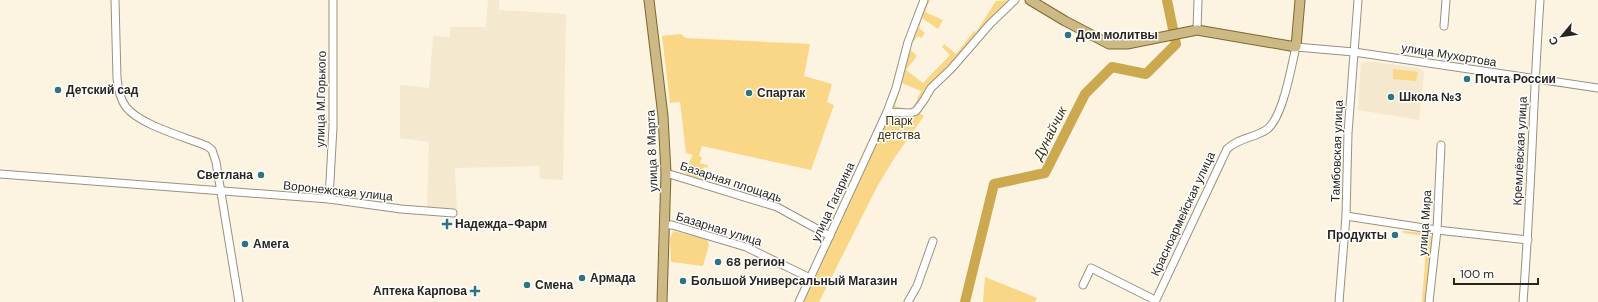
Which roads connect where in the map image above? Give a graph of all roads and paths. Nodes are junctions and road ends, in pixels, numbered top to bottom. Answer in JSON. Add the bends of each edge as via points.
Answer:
{"nodes":[{"id":1,"x":115,"y":0,"type":"edge"},
{"id":2,"x":333,"y":0,"type":"edge"},
{"id":3,"x":649,"y":0,"type":"edge"},
{"id":4,"x":924,"y":0,"type":"edge"},
{"id":5,"x":1015,"y":0,"type":"edge"},
{"id":6,"x":1030,"y":0,"type":"edge"},
{"id":7,"x":1198,"y":0,"type":"edge"},
{"id":8,"x":1300,"y":0,"type":"edge"},
{"id":9,"x":1358,"y":0,"type":"edge"},
{"id":10,"x":1446,"y":0,"type":"edge"},
{"id":11,"x":1540,"y":0,"type":"edge"},
{"id":12,"x":1444,"y":26,"type":"dead end"},
{"id":13,"x":1197,"y":30,"type":"junction"},
{"id":14,"x":1296,"y":47,"type":"junction"},
{"id":15,"x":1354,"y":52,"type":"junction"},
{"id":16,"x":1534,"y":79,"type":"junction"},
{"id":17,"x":1598,"y":88,"type":"edge"},
{"id":18,"x":887,"y":112,"type":"junction"},
{"id":19,"x":1442,"y":145,"type":"dead end"},
{"id":20,"x":666,"y":173,"type":"junction"},
{"id":21,"x":0,"y":174,"type":"edge"},
{"id":22,"x":221,"y":192,"type":"junction"},
{"id":23,"x":329,"y":199,"type":"junction"},
{"id":24,"x":453,"y":214,"type":"dead end"},
{"id":25,"x":1346,"y":216,"type":"junction"},
{"id":26,"x":664,"y":225,"type":"junction"},
{"id":27,"x":1436,"y":230,"type":"junction"},
{"id":28,"x":830,"y":236,"type":"junction"},
{"id":29,"x":1528,"y":240,"type":"junction"},
{"id":30,"x":933,"y":241,"type":"dead end"},
{"id":31,"x":810,"y":278,"type":"junction"},
{"id":32,"x":1083,"y":286,"type":"dead end"},
{"id":33,"x":239,"y":302,"type":"edge"},
{"id":34,"x":662,"y":302,"type":"edge"},
{"id":35,"x":799,"y":302,"type":"edge"},
{"id":36,"x":908,"y":302,"type":"edge"},
{"id":37,"x":1155,"y":302,"type":"edge"},
{"id":38,"x":1339,"y":302,"type":"edge"},
{"id":39,"x":1429,"y":302,"type":"edge"},
{"id":40,"x":1522,"y":302,"type":"edge"}],
"edges":[{"from":1,"to":22,"type":"street","via":[[117,78],[122,100],[127,108],[146,122],[212,150]]},
{"from":2,"to":23,"type":"street","name":"улица М.Горького","via":[[333,127]]},
{"from":3,"to":20,"type":"main road","name":"улица 8 Марта","via":[[664,116]]},
{"from":4,"to":18,"type":"street","name":"улица Гагарина","via":[[908,42]]},
{"from":5,"to":18,"type":"street","via":[[931,88],[916,111]]},
{"from":6,"to":13,"type":"main road","via":[[1109,44],[1127,44]]},
{"from":7,"to":13,"type":"street"},
{"from":8,"to":14,"type":"main road","name":"Красноармейская улица"},
{"from":9,"to":15,"type":"street","name":"Тамбовская улица"},
{"from":10,"to":12,"type":"street"},
{"from":11,"to":16,"type":"street","name":"Кремлёвская улица"},
{"from":13,"to":14,"type":"main road"},
{"from":14,"to":15,"type":"street","name":"улица Мухортова"},
{"from":14,"to":37,"type":"street","name":"Красноармейская улица","via":[[1276,120],[1266,130],[1227,149]]},
{"from":15,"to":16,"type":"street","name":"улица Мухортова"},
{"from":15,"to":25,"type":"street","name":"Тамбовская улица","via":[[1348,133]]},
{"from":16,"to":17,"type":"street","name":"улица Мухортова"},
{"from":16,"to":29,"type":"street","name":"Кремлёвская улица"},
{"from":18,"to":28,"type":"street","name":"улица Гагарина"},
{"from":19,"to":27,"type":"street","name":"улица Мира"},
{"from":20,"to":26,"type":"main road","name":"улица 8 Марта"},
{"from":20,"to":28,"type":"street","name":"Базарная площадь","via":[[777,207]]},
{"from":21,"to":22,"type":"street","name":"Воронежская улица"},
{"from":22,"to":23,"type":"street","name":"Воронежская улица"},
{"from":22,"to":33,"type":"street"},
{"from":23,"to":24,"type":"street","name":"Воронежская улица"},
{"from":25,"to":27,"type":"street"},
{"from":25,"to":38,"type":"street","name":"Тамбовская улица"},
{"from":26,"to":31,"type":"street","name":"Базарная улица","via":[[746,246]]},
{"from":26,"to":34,"type":"main road","name":"улица 8 Марта"},
{"from":27,"to":29,"type":"street"},
{"from":27,"to":39,"type":"street","name":"улица Мира"},
{"from":28,"to":31,"type":"street","name":"улица Гагарина"},
{"from":29,"to":40,"type":"street","name":"Кремлёвская улица"},
{"from":30,"to":36,"type":"street","via":[[917,286]]},
{"from":31,"to":35,"type":"street","name":"улица Гагарина"},
{"from":32,"to":37,"type":"street","name":"Красноармейская улица","via":[[1091,268]]}]}
